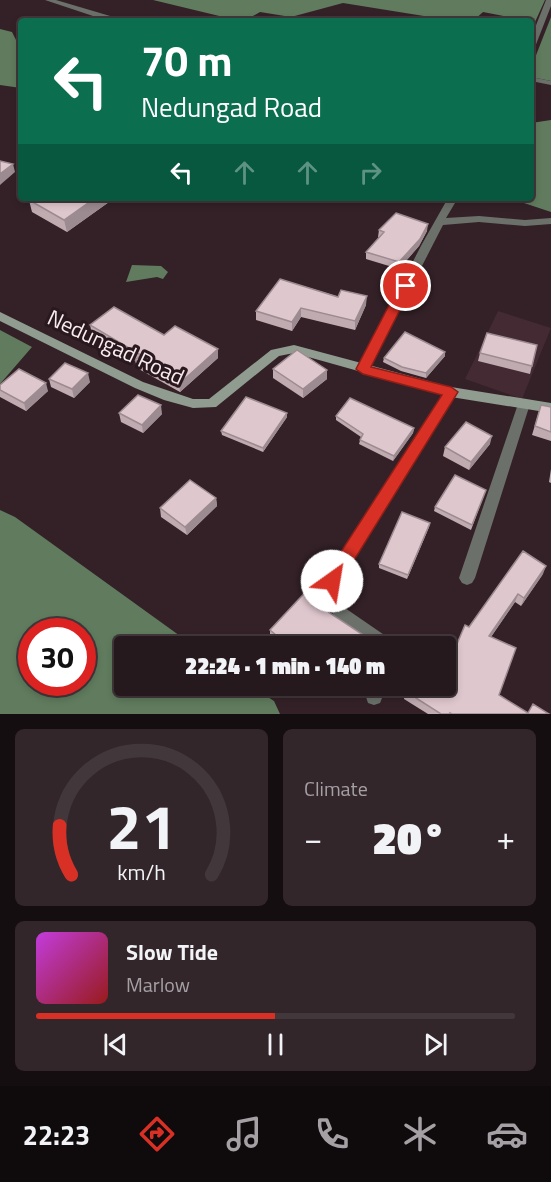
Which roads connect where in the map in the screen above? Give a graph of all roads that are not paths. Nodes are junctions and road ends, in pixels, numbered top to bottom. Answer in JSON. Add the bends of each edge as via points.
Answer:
{"nodes":[{"id":1,"x":49,"y":0,"type":"edge"},
{"id":2,"x":550,"y":0,"type":"edge"},
{"id":3,"x":110,"y":18,"type":"edge"},
{"id":4,"x":534,"y":40,"type":"edge"},
{"id":5,"x":534,"y":80,"type":"edge"},
{"id":6,"x":551,"y":83,"type":"edge"},
{"id":7,"x":451,"y":201,"type":"edge"},
{"id":8,"x":551,"y":221,"type":"edge"},
{"id":9,"x":440,"y":222,"type":"junction"},
{"id":10,"x":0,"y":316,"type":"edge"},
{"id":11,"x":363,"y":369,"type":"junction"},
{"id":12,"x":451,"y":392,"type":"junction"},
{"id":13,"x":524,"y":404,"type":"junction"},
{"id":14,"x":551,"y":408,"type":"edge"},
{"id":15,"x":467,"y":578,"type":"dead end"},
{"id":16,"x":373,"y":636,"type":"edge"}],
"edges":[{"from":1,"to":3,"type":"street"},
{"from":2,"to":4,"type":"street"},
{"from":5,"to":6,"type":"street"},
{"from":7,"to":9,"type":"street"},
{"from":8,"to":9,"type":"street"},
{"from":9,"to":11,"type":"street"},
{"from":10,"to":11,"type":"main road","name":"Nedungad Road","via":[[149,390],[201,407],[212,404],[275,353],[294,349]]},
{"from":11,"to":12,"type":"main road","name":"Nedungad Road"},
{"from":12,"to":13,"type":"main road","name":"Nedungad Road"},
{"from":12,"to":16,"type":"street","via":[[332,581],[333,598],[340,613]]},
{"from":13,"to":14,"type":"main road","name":"Nedungad Road"},
{"from":13,"to":15,"type":"street"}]}
